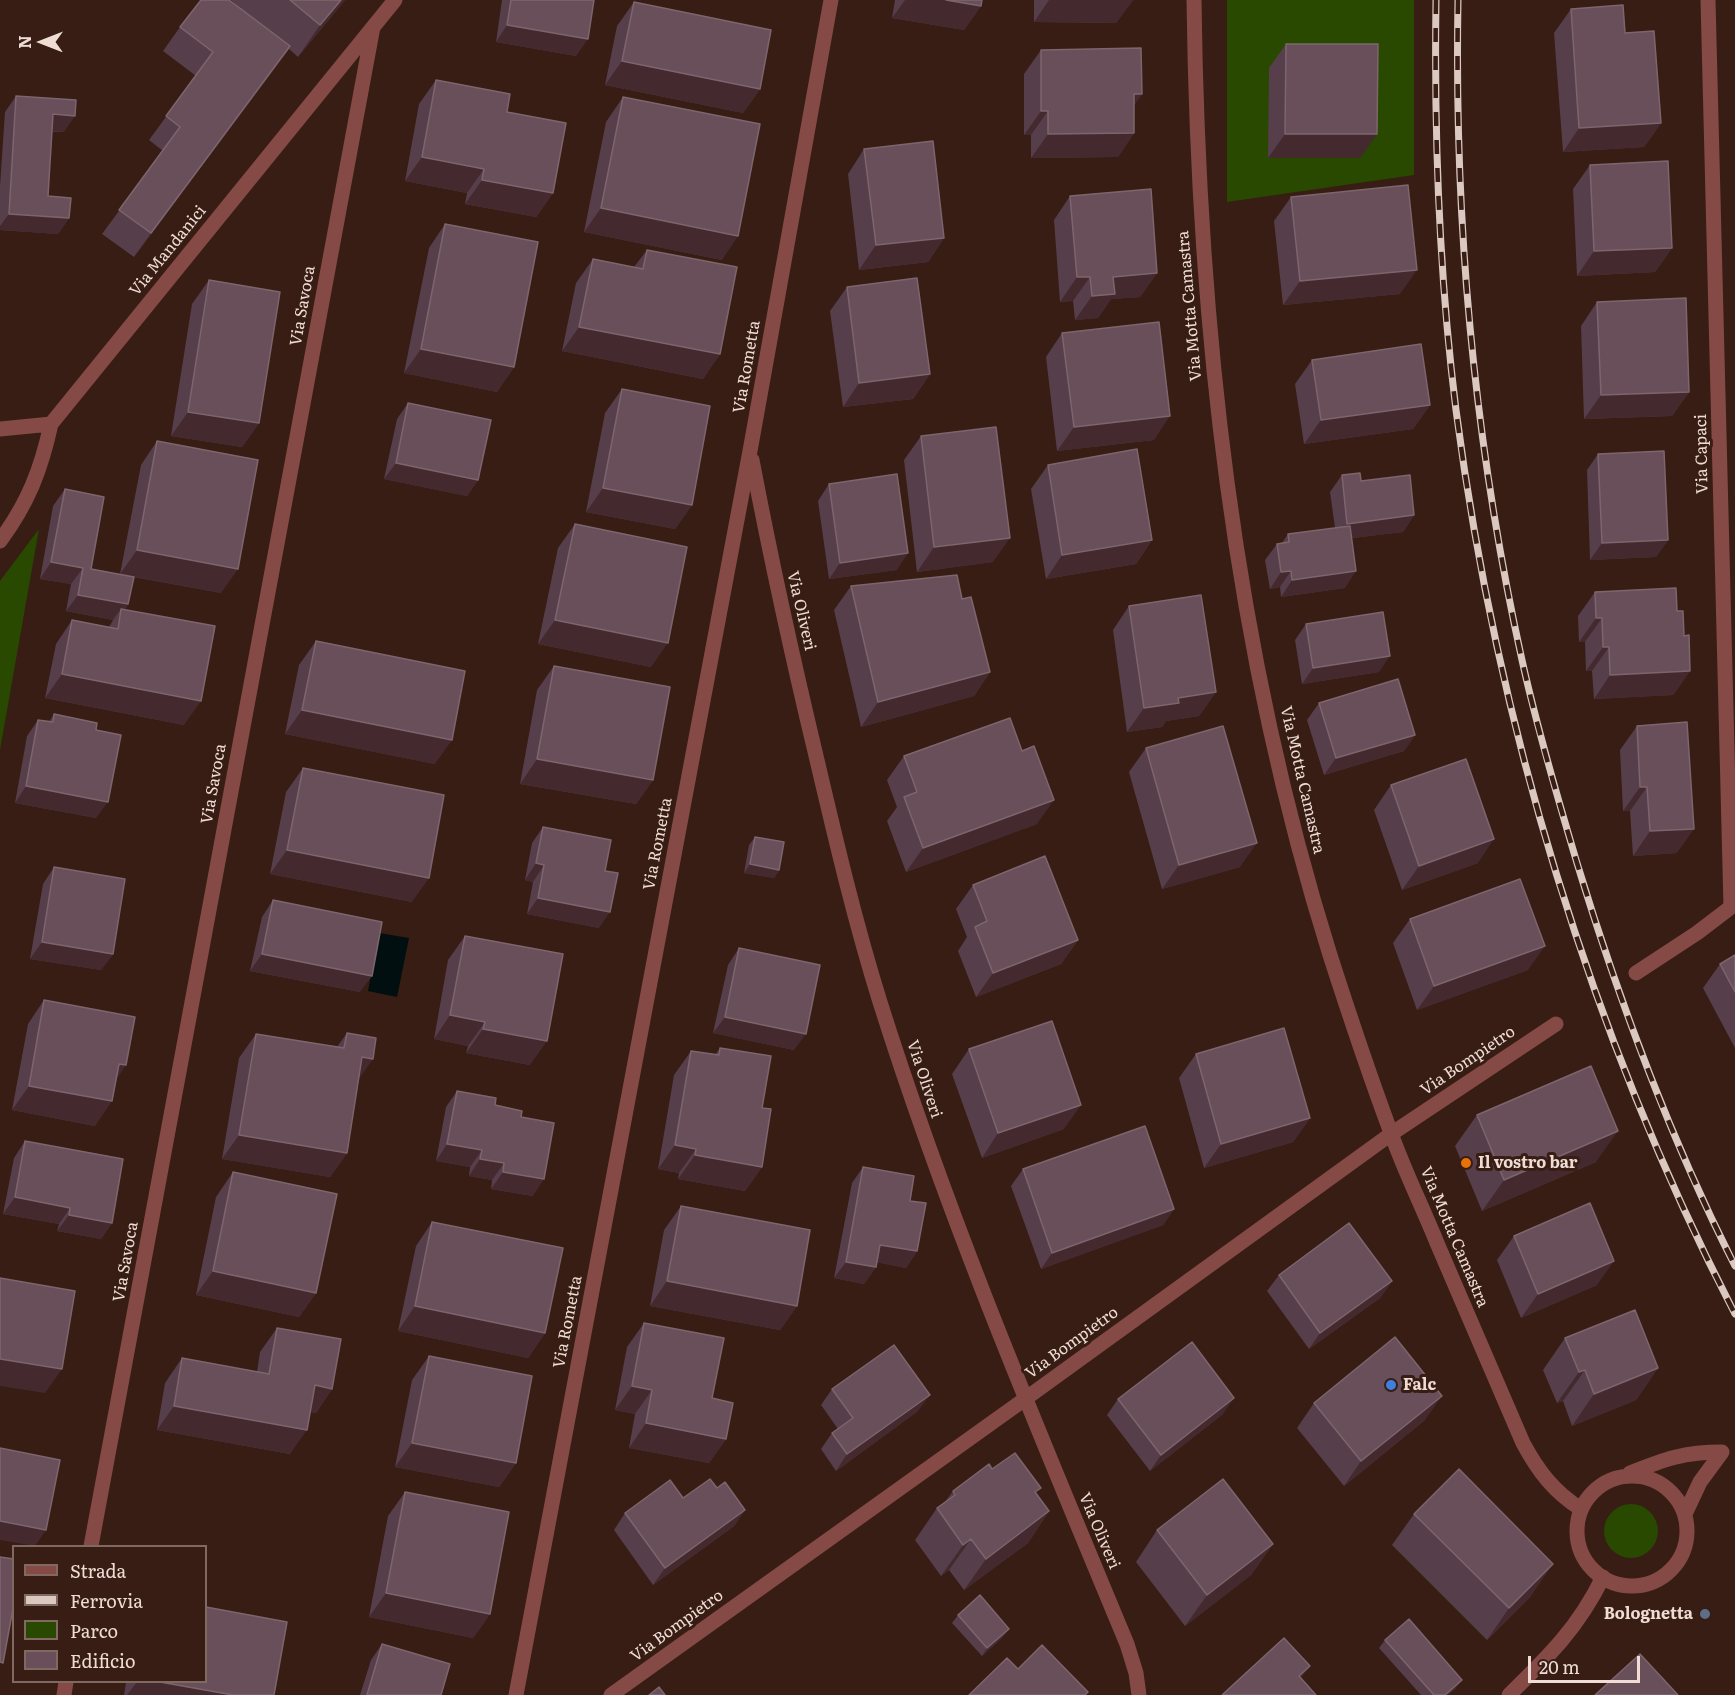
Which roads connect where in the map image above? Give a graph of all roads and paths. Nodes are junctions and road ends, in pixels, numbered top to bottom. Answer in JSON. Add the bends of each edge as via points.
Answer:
{"nodes":[{"id":1,"x":395,"y":0,"type":"edge"},
{"id":2,"x":831,"y":0,"type":"edge"},
{"id":3,"x":1194,"y":0,"type":"edge"},
{"id":4,"x":1708,"y":0,"type":"edge"},
{"id":5,"x":373,"y":27,"type":"junction"},
{"id":6,"x":51,"y":424,"type":"junction"},
{"id":7,"x":0,"y":429,"type":"edge"},
{"id":8,"x":750,"y":451,"type":"junction"},
{"id":9,"x":0,"y":541,"type":"edge"},
{"id":10,"x":1733,"y":906,"type":"edge"},
{"id":11,"x":1636,"y":973,"type":"dead end"},
{"id":12,"x":1556,"y":1024,"type":"dead end"},
{"id":13,"x":1391,"y":1134,"type":"junction"},
{"id":14,"x":1025,"y":1399,"type":"junction"},
{"id":15,"x":1729,"y":1449,"type":"edge"},
{"id":16,"x":1625,"y":1475,"type":"junction"},
{"id":17,"x":1581,"y":1509,"type":"junction"},
{"id":18,"x":1685,"y":1514,"type":"junction"},
{"id":19,"x":91,"y":1545,"type":"edge"},
{"id":20,"x":1603,"y":1577,"type":"junction"},
{"id":21,"x":516,"y":1695,"type":"edge"},
{"id":22,"x":611,"y":1695,"type":"edge"},
{"id":23,"x":1139,"y":1695,"type":"edge"},
{"id":24,"x":1509,"y":1695,"type":"edge"}],
"edges":[{"from":1,"to":5,"type":"street","name":"Via Mandanici"},
{"from":2,"to":8,"type":"street","name":"Via Rometta"},
{"from":3,"to":13,"type":"street","name":"Via Motta Camastra","via":[[1196,138],[1208,315],[1222,452],[1242,583],[1302,861]]},
{"from":4,"to":10,"type":"street","name":"Via Capaci"},
{"from":5,"to":6,"type":"street","name":"Via Mandanici"},
{"from":5,"to":19,"type":"street","name":"Via Savoca"},
{"from":6,"to":7,"type":"street"},
{"from":6,"to":9,"type":"street","name":"Via Mandanici","via":[[28,499]]},
{"from":8,"to":14,"type":"street","name":"Via Oliveri","via":[[780,603],[866,954],[930,1152]]},
{"from":8,"to":21,"type":"street","name":"Via Rometta"},
{"from":10,"to":11,"type":"street"},
{"from":12,"to":13,"type":"street","name":"Via Bompietro"},
{"from":13,"to":14,"type":"street","name":"Via Bompietro"},
{"from":13,"to":17,"type":"street","name":"Via Motta Camastra","via":[[1523,1443],[1554,1489]]},
{"from":14,"to":22,"type":"street","name":"Via Bompietro"},
{"from":14,"to":23,"type":"street","name":"Via Oliveri","via":[[1127,1644]]},
{"from":15,"to":16,"type":"street","via":[[1672,1457]]},
{"from":15,"to":18,"type":"street","via":[[1700,1482]]},
{"from":16,"to":17,"type":"street","via":[[1592,1492]]},
{"from":16,"to":18,"type":"street","via":[[1645,1476],[1662,1484],[1677,1497]]},
{"from":17,"to":20,"type":"street","via":[[1579,1547],[1588,1564]]},
{"from":18,"to":20,"type":"street","via":[[1688,1533],[1684,1552],[1673,1569],[1640,1586],[1620,1585]]},
{"from":20,"to":24,"type":"street","via":[[1564,1640]]}]}
